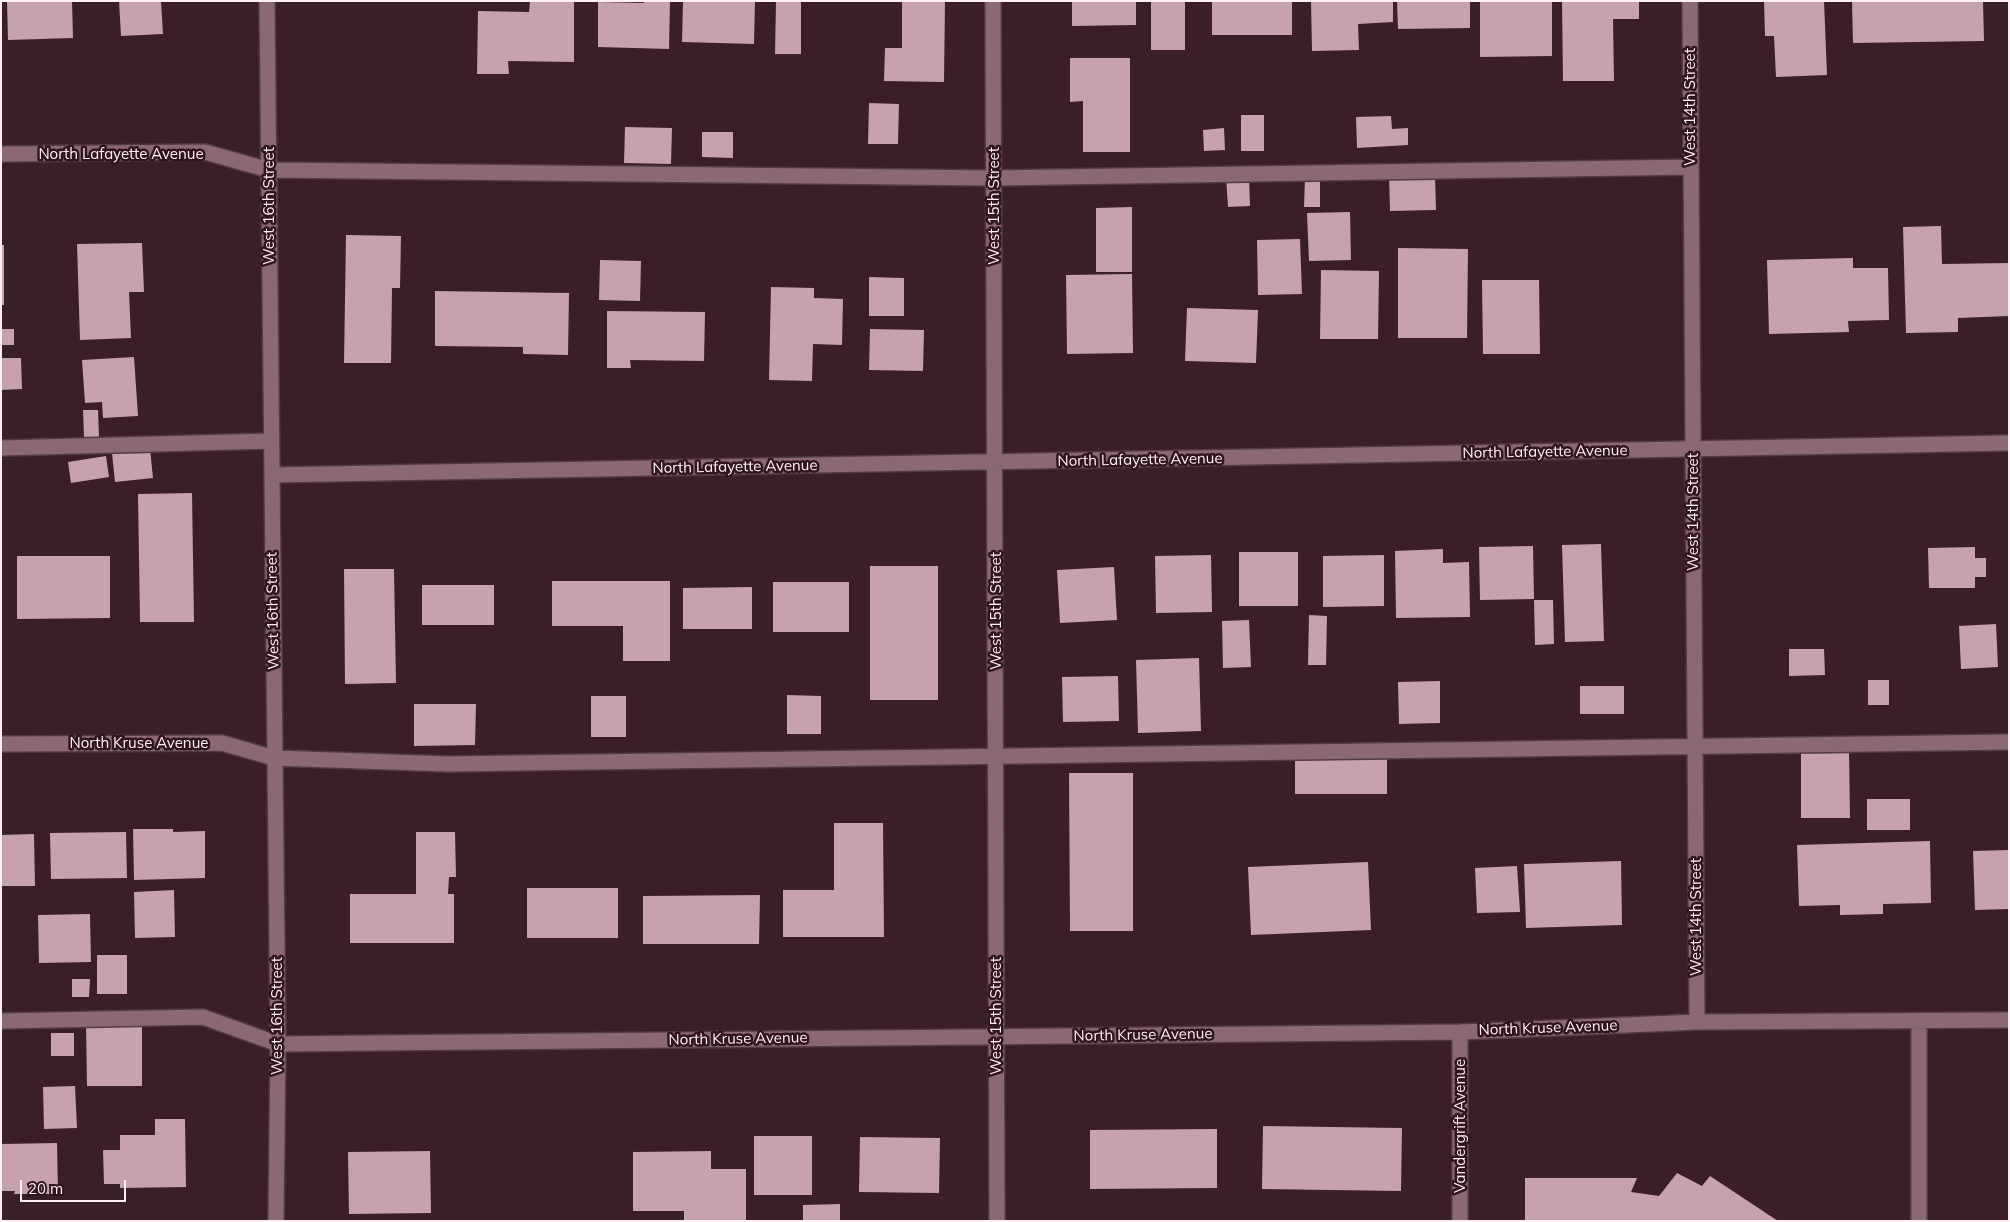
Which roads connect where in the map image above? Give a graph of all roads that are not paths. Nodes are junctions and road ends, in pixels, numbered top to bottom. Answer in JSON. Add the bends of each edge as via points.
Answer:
{"nodes":[{"id":1,"x":267,"y":1,"type":"edge"},
{"id":2,"x":993,"y":1,"type":"edge"},
{"id":3,"x":1690,"y":1,"type":"edge"},
{"id":4,"x":1,"y":154,"type":"edge"},
{"id":5,"x":1691,"y":167,"type":"junction"},
{"id":6,"x":269,"y":170,"type":"junction"},
{"id":7,"x":994,"y":178,"type":"junction"},
{"id":8,"x":271,"y":441,"type":"junction"},
{"id":9,"x":2009,"y":443,"type":"edge"},
{"id":10,"x":1,"y":448,"type":"edge"},
{"id":11,"x":1693,"y":450,"type":"junction"},
{"id":12,"x":995,"y":462,"type":"junction"},
{"id":13,"x":272,"y":475,"type":"junction"},
{"id":14,"x":2009,"y":742,"type":"edge"},
{"id":15,"x":1,"y":744,"type":"edge"},
{"id":16,"x":1695,"y":747,"type":"junction"},
{"id":17,"x":996,"y":755,"type":"junction"},
{"id":18,"x":274,"y":758,"type":"junction"},
{"id":19,"x":2009,"y":1020,"type":"edge"},
{"id":20,"x":1,"y":1021,"type":"edge"},
{"id":21,"x":1919,"y":1021,"type":"junction"},
{"id":22,"x":1697,"y":1022,"type":"junction"},
{"id":23,"x":1460,"y":1032,"type":"junction"},
{"id":24,"x":996,"y":1036,"type":"junction"},
{"id":25,"x":278,"y":1044,"type":"junction"},
{"id":26,"x":276,"y":1221,"type":"edge"},
{"id":27,"x":997,"y":1221,"type":"edge"},
{"id":28,"x":1460,"y":1221,"type":"edge"},
{"id":29,"x":1919,"y":1221,"type":"edge"}],
"edges":[{"from":1,"to":6,"type":"street","name":"West 16th Street"},
{"from":2,"to":7,"type":"street","name":"West 15th Street"},
{"from":3,"to":5,"type":"street","name":"West 14th Street"},
{"from":4,"to":6,"type":"street","name":"North Lafayette Avenue","via":[[204,152]]},
{"from":5,"to":7,"type":"street","name":"North Lafayette Avenue"},
{"from":5,"to":11,"type":"street","name":"West 14th Street"},
{"from":6,"to":7,"type":"street","name":"North Lafayette Avenue"},
{"from":6,"to":8,"type":"street","name":"West 16th Street"},
{"from":7,"to":12,"type":"street","name":"West 15th Street"},
{"from":8,"to":10,"type":"street"},
{"from":8,"to":13,"type":"street","name":"West 16th Street"},
{"from":9,"to":11,"type":"street","name":"North Lafayette Avenue"},
{"from":11,"to":12,"type":"street","name":"North Lafayette Avenue"},
{"from":11,"to":16,"type":"street","name":"West 14th Street"},
{"from":12,"to":13,"type":"street","name":"North Lafayette Avenue"},
{"from":12,"to":17,"type":"street","name":"West 15th Street"},
{"from":13,"to":18,"type":"street","name":"West 16th Street"},
{"from":14,"to":16,"type":"street","name":"North Kruse Avenue"},
{"from":15,"to":18,"type":"street","name":"North Kruse Avenue","via":[[222,743]]},
{"from":16,"to":17,"type":"street","name":"North Kruse Avenue"},
{"from":16,"to":22,"type":"street","name":"West 14th Street"},
{"from":17,"to":18,"type":"street","name":"North Kruse Avenue","via":[[448,764]]},
{"from":17,"to":24,"type":"street","name":"West 15th Street"},
{"from":18,"to":25,"type":"street","name":"West 16th Street"},
{"from":19,"to":21,"type":"street","name":"North Kruse Avenue"},
{"from":20,"to":25,"type":"street","via":[[203,1017]]},
{"from":21,"to":22,"type":"street","name":"North Kruse Avenue"},
{"from":21,"to":29,"type":"street"},
{"from":22,"to":23,"type":"street","name":"North Kruse Avenue"},
{"from":23,"to":24,"type":"street","name":"North Kruse Avenue"},
{"from":23,"to":28,"type":"street","name":"Vandergrift Avenue"},
{"from":24,"to":25,"type":"street","name":"North Kruse Avenue"},
{"from":24,"to":27,"type":"street","name":"West 15th Street"},
{"from":25,"to":26,"type":"street","name":"West 16th Street"}]}
